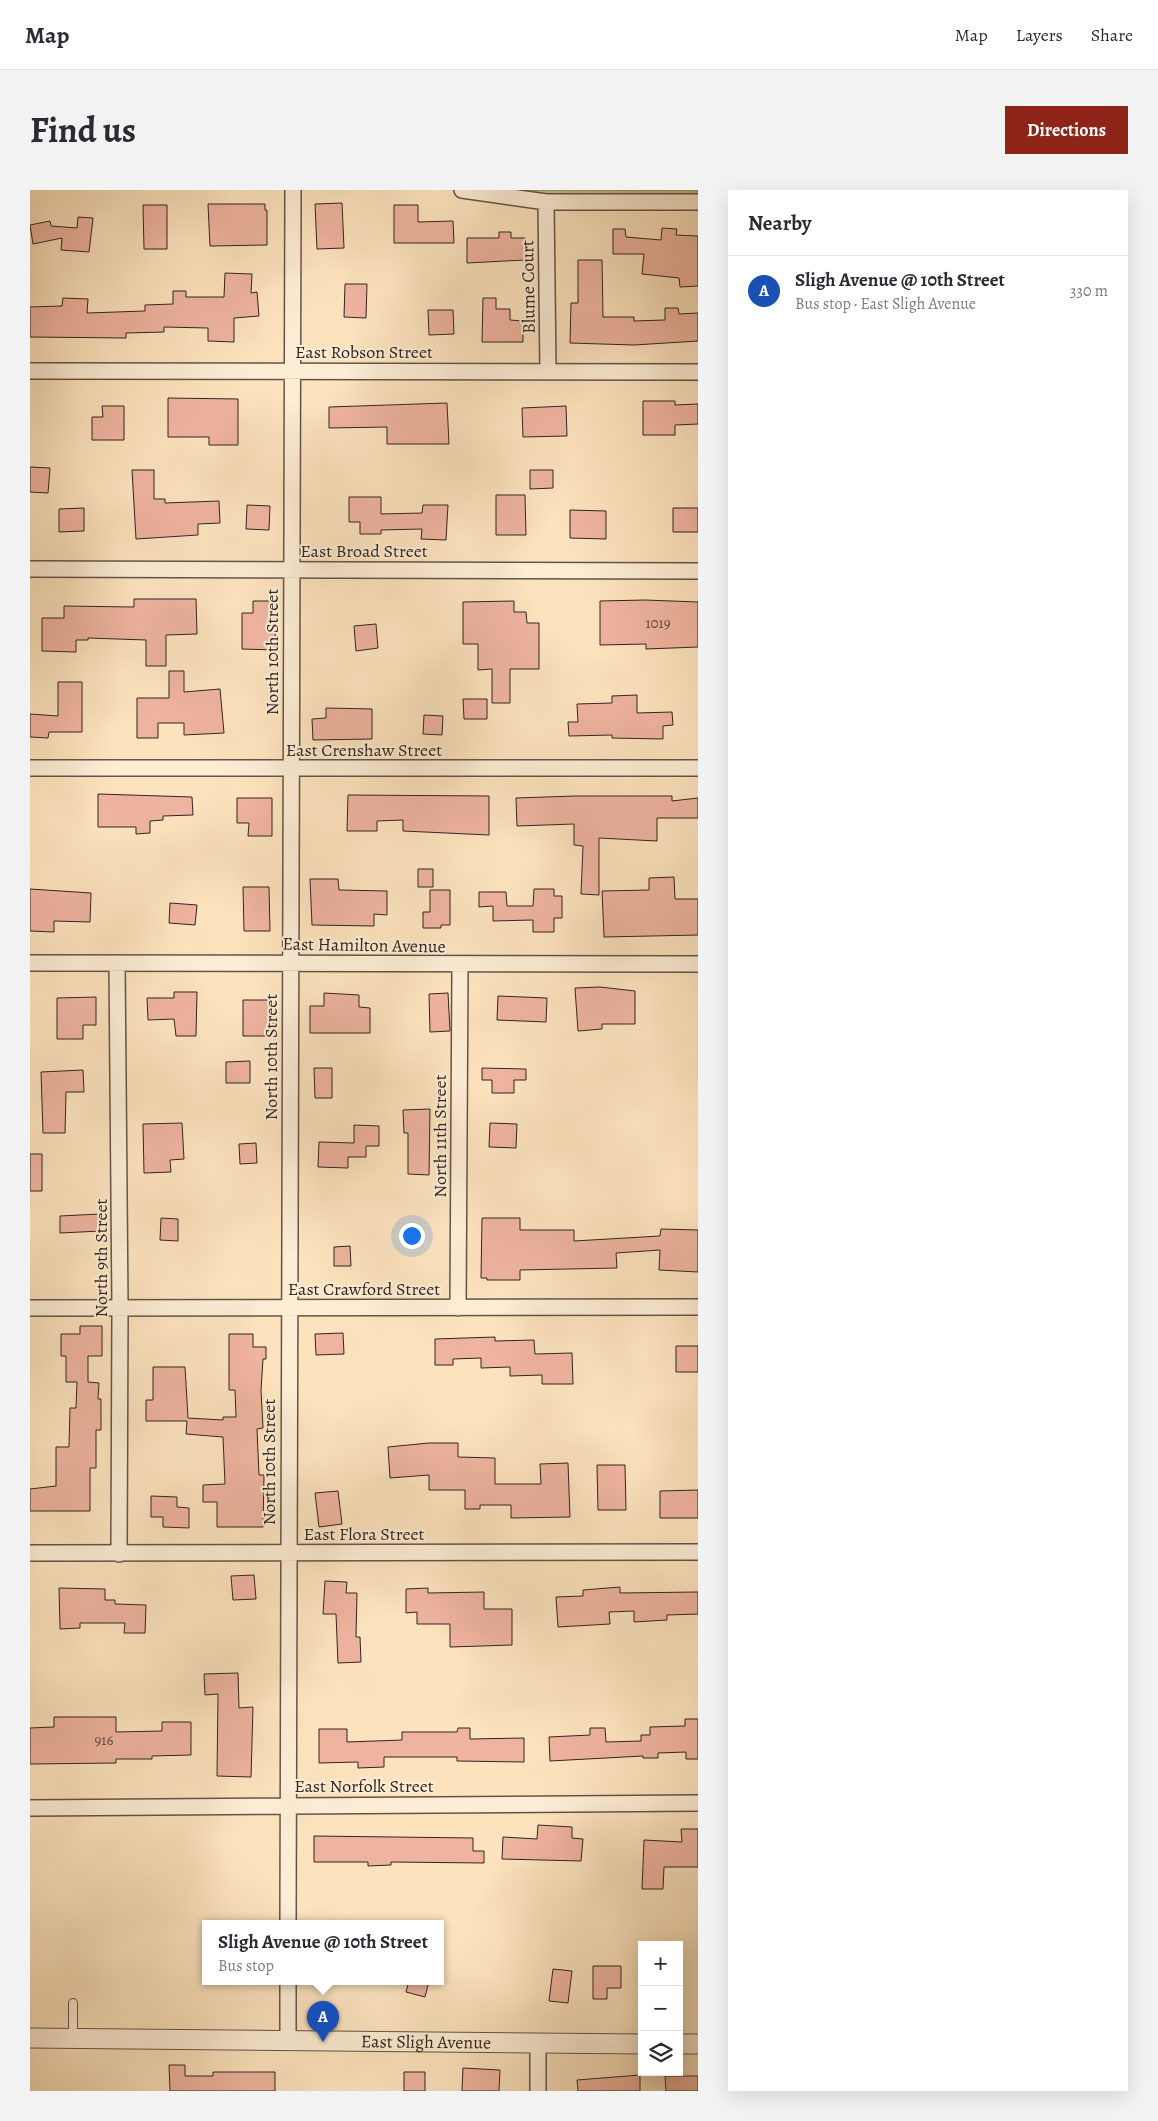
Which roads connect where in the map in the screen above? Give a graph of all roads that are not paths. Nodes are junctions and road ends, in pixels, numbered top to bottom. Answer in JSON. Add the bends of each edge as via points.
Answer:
{"nodes":[{"id":1,"x":293,"y":190,"type":"edge"},
{"id":2,"x":468,"y":191,"type":"edge"},
{"id":3,"x":546,"y":202,"type":"junction"},
{"id":4,"x":698,"y":202,"type":"edge"},
{"id":5,"x":293,"y":370,"type":"junction"},
{"id":6,"x":30,"y":371,"type":"edge"},
{"id":7,"x":548,"y":371,"type":"junction"},
{"id":8,"x":698,"y":372,"type":"edge"},
{"id":9,"x":30,"y":569,"type":"edge"},
{"id":10,"x":291,"y":569,"type":"junction"},
{"id":11,"x":698,"y":571,"type":"edge"},
{"id":12,"x":30,"y":768,"type":"edge"},
{"id":13,"x":291,"y":768,"type":"junction"},
{"id":14,"x":698,"y":768,"type":"edge"},
{"id":15,"x":30,"y":963,"type":"edge"},
{"id":16,"x":117,"y":963,"type":"junction"},
{"id":17,"x":290,"y":963,"type":"junction"},
{"id":18,"x":698,"y":964,"type":"edge"},
{"id":19,"x":460,"y":965,"type":"junction"},
{"id":20,"x":698,"y":1307,"type":"edge"},
{"id":21,"x":30,"y":1308,"type":"edge"},
{"id":22,"x":120,"y":1308,"type":"junction"},
{"id":23,"x":288,"y":1308,"type":"junction"},
{"id":24,"x":458,"y":1308,"type":"junction"},
{"id":25,"x":698,"y":1552,"type":"edge"},
{"id":26,"x":30,"y":1553,"type":"edge"},
{"id":27,"x":288,"y":1553,"type":"junction"},
{"id":28,"x":119,"y":1554,"type":"junction"},
{"id":29,"x":698,"y":1803,"type":"edge"},
{"id":30,"x":288,"y":1805,"type":"junction"},
{"id":31,"x":30,"y":1808,"type":"edge"},
{"id":32,"x":288,"y":1920,"type":"edge"},
{"id":33,"x":288,"y":1985,"type":"edge"},
{"id":34,"x":73,"y":2002,"type":"dead end"},
{"id":35,"x":30,"y":2038,"type":"edge"},
{"id":36,"x":73,"y":2039,"type":"junction"},
{"id":37,"x":288,"y":2042,"type":"junction"},
{"id":38,"x":538,"y":2044,"type":"junction"},
{"id":39,"x":638,"y":2044,"type":"edge"},
{"id":40,"x":683,"y":2044,"type":"edge"},
{"id":41,"x":698,"y":2044,"type":"edge"},
{"id":42,"x":538,"y":2091,"type":"edge"}],
"edges":[{"from":1,"to":5,"type":"street","name":"North 10th Street"},
{"from":2,"to":3,"type":"street"},
{"from":3,"to":4,"type":"street"},
{"from":3,"to":7,"type":"street","name":"Blume Court"},
{"from":5,"to":6,"type":"street","name":"East Robson Street"},
{"from":5,"to":7,"type":"street","name":"East Robson Street"},
{"from":5,"to":10,"type":"street","name":"North 10th Street"},
{"from":7,"to":8,"type":"street","name":"East Robson Street"},
{"from":9,"to":10,"type":"street","name":"East Broad Street"},
{"from":10,"to":11,"type":"street","name":"East Broad Street"},
{"from":10,"to":13,"type":"street","name":"North 10th Street"},
{"from":12,"to":13,"type":"street","name":"East Crenshaw Street"},
{"from":13,"to":14,"type":"street","name":"East Crenshaw Street"},
{"from":13,"to":17,"type":"street","name":"North 10th Street"},
{"from":15,"to":16,"type":"street","name":"East Hamilton Avenue"},
{"from":16,"to":17,"type":"street","name":"East Hamilton Avenue"},
{"from":16,"to":22,"type":"street","name":"North 9th Street"},
{"from":17,"to":19,"type":"street","name":"East Hamilton Avenue"},
{"from":17,"to":23,"type":"street","name":"North 10th Street"},
{"from":18,"to":19,"type":"street","name":"East Hamilton Avenue"},
{"from":19,"to":24,"type":"street","name":"North 11th Street"},
{"from":20,"to":24,"type":"street","name":"East Crawford Street"},
{"from":21,"to":22,"type":"street","name":"East Crawford Street"},
{"from":22,"to":23,"type":"street","name":"East Crawford Street"},
{"from":22,"to":28,"type":"street","name":"North 9th Street"},
{"from":23,"to":24,"type":"street","name":"East Crawford Street"},
{"from":23,"to":27,"type":"street","name":"North 10th Street"},
{"from":25,"to":27,"type":"street","name":"East Flora Street"},
{"from":26,"to":28,"type":"street","name":"East Flora Street"},
{"from":27,"to":28,"type":"street","name":"East Flora Street"},
{"from":27,"to":30,"type":"street","name":"North 10th Street"},
{"from":29,"to":30,"type":"street","name":"East Norfolk Street"},
{"from":30,"to":31,"type":"street","name":"East Norfolk Street"},
{"from":30,"to":32,"type":"street","name":"North 10th Street"},
{"from":33,"to":37,"type":"street"},
{"from":34,"to":36,"type":"lane"},
{"from":35,"to":36,"type":"street","name":"East Sligh Avenue"},
{"from":36,"to":37,"type":"street","name":"East Sligh Avenue"},
{"from":37,"to":38,"type":"street","name":"East Sligh Avenue"},
{"from":38,"to":39,"type":"street","name":"East Sligh Avenue"},
{"from":38,"to":42,"type":"street"},
{"from":40,"to":41,"type":"street"}]}
